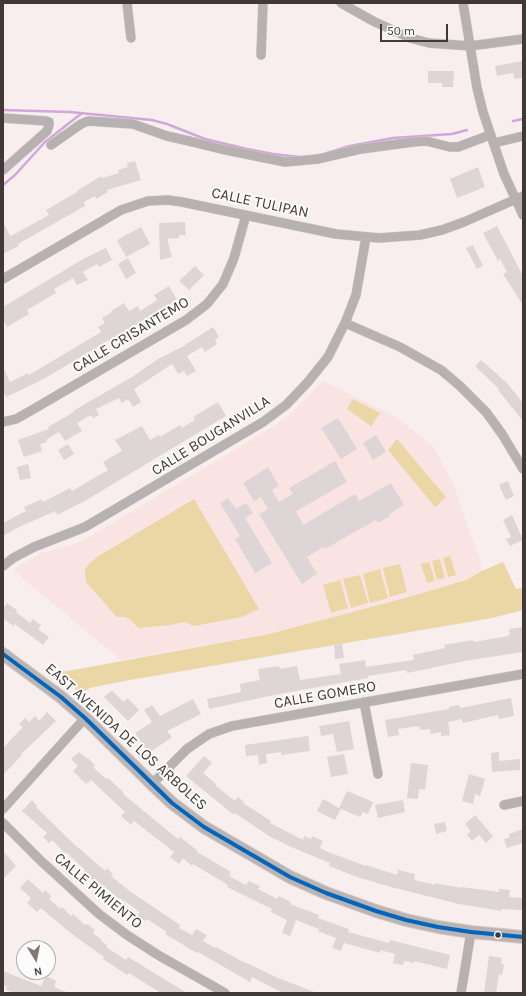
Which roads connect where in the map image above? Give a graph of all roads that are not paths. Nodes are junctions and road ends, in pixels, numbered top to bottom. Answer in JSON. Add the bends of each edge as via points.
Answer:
{"nodes":[{"id":1,"x":127,"y":3,"type":"edge"},
{"id":2,"x":263,"y":3,"type":"edge"},
{"id":3,"x":341,"y":3,"type":"edge"},
{"id":4,"x":463,"y":3,"type":"edge"},
{"id":5,"x":131,"y":38,"type":"dead end"},
{"id":6,"x":523,"y":39,"type":"edge"},
{"id":7,"x":470,"y":46,"type":"junction"},
{"id":8,"x":261,"y":55,"type":"dead end"},
{"id":9,"x":3,"y":118,"type":"edge"},
{"id":10,"x":523,"y":136,"type":"edge"},
{"id":11,"x":492,"y":139,"type":"junction"},
{"id":12,"x":52,"y":145,"type":"dead end"},
{"id":13,"x":3,"y":170,"type":"edge"},
{"id":14,"x":519,"y":198,"type":"edge"},
{"id":15,"x":246,"y":215,"type":"junction"},
{"id":16,"x":523,"y":215,"type":"edge"},
{"id":17,"x":366,"y":237,"type":"junction"},
{"id":18,"x":3,"y":279,"type":"edge"},
{"id":19,"x":345,"y":323,"type":"junction"},
{"id":20,"x":3,"y":422,"type":"edge"},
{"id":21,"x":523,"y":469,"type":"edge"},
{"id":22,"x":3,"y":566,"type":"edge"},
{"id":23,"x":3,"y":654,"type":"edge"},
{"id":24,"x":523,"y":674,"type":"edge"},
{"id":25,"x":364,"y":702,"type":"junction"},
{"id":26,"x":85,"y":718,"type":"junction"},
{"id":27,"x":378,"y":774,"type":"dead end"},
{"id":28,"x":152,"y":784,"type":"junction"},
{"id":29,"x":523,"y":801,"type":"edge"},
{"id":30,"x":504,"y":805,"type":"dead end"},
{"id":31,"x":3,"y":809,"type":"edge"},
{"id":32,"x":3,"y":823,"type":"edge"},
{"id":33,"x":471,"y":932,"type":"junction"},
{"id":34,"x":523,"y":937,"type":"edge"},
{"id":35,"x":225,"y":993,"type":"edge"},
{"id":36,"x":461,"y":993,"type":"edge"}],
"edges":[{"from":1,"to":5,"type":"street"},
{"from":2,"to":8,"type":"street"},
{"from":3,"to":7,"type":"street","via":[[410,38],[440,45]]},
{"from":4,"to":7,"type":"street"},
{"from":6,"to":7,"type":"street"},
{"from":7,"to":11,"type":"street","via":[[477,88]]},
{"from":9,"to":13,"type":"street","via":[[46,121],[49,125],[47,131]]},
{"from":10,"to":11,"type":"street"},
{"from":11,"to":12,"type":"street","via":[[458,147],[413,142],[361,149],[318,159],[285,162],[221,149],[133,124],[88,121]]},
{"from":11,"to":14,"type":"street"},
{"from":14,"to":16,"type":"street"},
{"from":14,"to":17,"type":"street","name":"CALLE TULIPAN","via":[[442,230],[420,235]]},
{"from":15,"to":17,"type":"street","name":"CALLE TULIPAN","via":[[336,234]]},
{"from":15,"to":18,"type":"street","name":"CALLE TULIPAN","via":[[175,201],[158,200],[138,204],[121,210]]},
{"from":15,"to":20,"type":"street","name":"CALLE CRISANTEMO","via":[[234,258],[222,284],[207,304],[186,320],[32,410],[16,419]]},
{"from":17,"to":19,"type":"street","name":"CALLE BOUGANVILLA","via":[[356,295]]},
{"from":19,"to":21,"type":"street","via":[[400,347],[446,374],[486,412],[506,439]]},
{"from":19,"to":22,"type":"street","name":"CALLE BOUGANVILLA","via":[[328,357],[307,383],[286,405],[263,422],[85,528],[34,546]]},
{"from":23,"to":26,"type":"main road","name":"EAST AVENIDA DE LOS ARBOLES"},
{"from":24,"to":25,"type":"street","name":"CALLE GOMERO"},
{"from":25,"to":27,"type":"street"},
{"from":25,"to":28,"type":"street","name":"CALLE GOMERO","via":[[232,726],[209,734],[187,749]]},
{"from":26,"to":28,"type":"main road","name":"EAST AVENIDA DE LOS ARBOLES"},
{"from":26,"to":31,"type":"street"},
{"from":28,"to":33,"type":"main road","name":"EAST AVENIDA DE LOS ARBOLES","via":[[204,827],[290,877],[376,911],[438,927]]},
{"from":29,"to":30,"type":"street"},
{"from":32,"to":35,"type":"street","name":"CALLE PIMIENTO","via":[[99,914],[158,955]]},
{"from":33,"to":34,"type":"main road","name":"EAST AVENIDA DE LOS ARBOLES"},
{"from":33,"to":36,"type":"street"}]}
